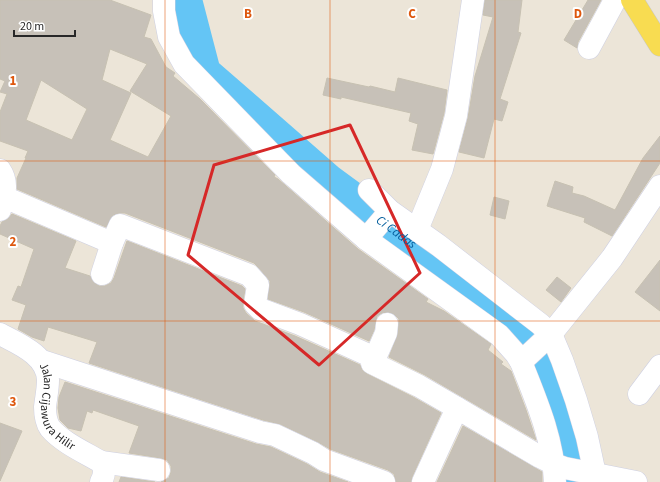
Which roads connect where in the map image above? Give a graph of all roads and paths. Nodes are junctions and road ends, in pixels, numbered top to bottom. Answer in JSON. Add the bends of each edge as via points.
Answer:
{"nodes":[{"id":1,"x":164,"y":0,"type":"edge"},
{"id":2,"x":473,"y":0,"type":"edge"},
{"id":3,"x":615,"y":0,"type":"edge"},
{"id":4,"x":632,"y":0,"type":"edge"},
{"id":5,"x":660,"y":46,"type":"edge"},
{"id":6,"x":589,"y":48,"type":"dead end"},
{"id":7,"x":0,"y":170,"type":"edge"},
{"id":8,"x":660,"y":186,"type":"edge"},
{"id":9,"x":369,"y":190,"type":"dead end"},
{"id":10,"x":2,"y":204,"type":"edge"},
{"id":11,"x":389,"y":212,"type":"junction"},
{"id":12,"x":417,"y":230,"type":"junction"},
{"id":13,"x":368,"y":236,"type":"junction"},
{"id":14,"x":112,"y":243,"type":"junction"},
{"id":15,"x":102,"y":274,"type":"dead end"},
{"id":16,"x":387,"y":324,"type":"dead end"},
{"id":17,"x":0,"y":334,"type":"edge"},
{"id":18,"x":548,"y":337,"type":"junction"},
{"id":19,"x":375,"y":358,"type":"junction"},
{"id":20,"x":525,"y":359,"type":"junction"},
{"id":21,"x":42,"y":361,"type":"junction"},
{"id":22,"x":660,"y":366,"type":"edge"},
{"id":23,"x":640,"y":394,"type":"dead end"},
{"id":24,"x":457,"y":408,"type":"junction"},
{"id":25,"x":159,"y":470,"type":"dead end"},
{"id":26,"x":558,"y":471,"type":"edge"},
{"id":27,"x":101,"y":472,"type":"edge"},
{"id":28,"x":594,"y":476,"type":"edge"},
{"id":29,"x":384,"y":482,"type":"edge"},
{"id":30,"x":423,"y":482,"type":"edge"},
{"id":31,"x":636,"y":482,"type":"edge"}],
"edges":[{"from":1,"to":13,"type":"street","via":[[169,37],[184,64],[291,174]]},
{"from":2,"to":12,"type":"street","via":[[456,116],[442,169]]},
{"from":3,"to":6,"type":"street"},
{"from":4,"to":5,"type":"main road"},
{"from":7,"to":10,"type":"street","via":[[6,186]]},
{"from":8,"to":18,"type":"street","via":[[612,258]]},
{"from":9,"to":11,"type":"street"},
{"from":10,"to":14,"type":"street"},
{"from":11,"to":12,"type":"street"},
{"from":11,"to":13,"type":"street"},
{"from":12,"to":18,"type":"street","via":[[497,290]]},
{"from":13,"to":20,"type":"street","via":[[499,335],[516,354]]},
{"from":14,"to":15,"type":"street"},
{"from":14,"to":19,"type":"street","via":[[120,225],[249,276],[258,285],[255,304],[257,307]]},
{"from":16,"to":19,"type":"street","via":[[386,334]]},
{"from":17,"to":21,"type":"street","name":"Jalan Cijawura Hilir","via":[[30,350]]},
{"from":18,"to":20,"type":"street"},
{"from":18,"to":28,"type":"street","via":[[562,360],[576,400],[587,437]]},
{"from":19,"to":24,"type":"street","via":[[372,363]]},
{"from":20,"to":26,"type":"street"},
{"from":21,"to":27,"type":"street","name":"Jalan Cijawura Hilir","via":[[48,380],[45,415],[49,427]]},
{"from":21,"to":29,"type":"street","via":[[275,436],[324,460]]},
{"from":22,"to":23,"type":"street"},
{"from":24,"to":26,"type":"street","via":[[533,453]]},
{"from":24,"to":30,"type":"street"},
{"from":25,"to":27,"type":"street"},
{"from":26,"to":28,"type":"street"},
{"from":28,"to":31,"type":"street"}]}
